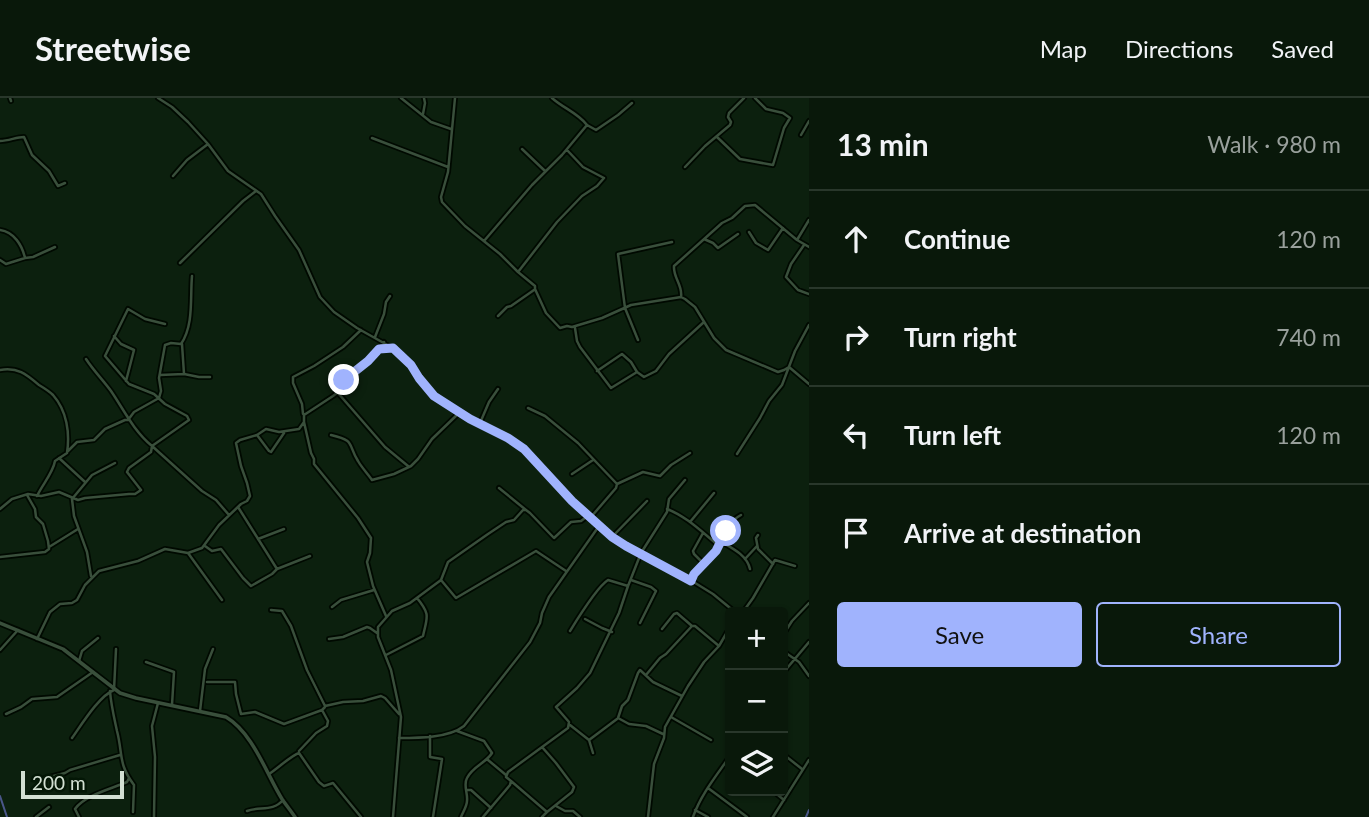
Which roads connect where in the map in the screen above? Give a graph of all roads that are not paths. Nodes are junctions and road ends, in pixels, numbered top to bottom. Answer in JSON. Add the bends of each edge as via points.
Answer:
{"nodes":[{"id":1,"x":158,"y":98,"type":"edge"},
{"id":2,"x":401,"y":98,"type":"edge"},
{"id":3,"x":424,"y":98,"type":"edge"},
{"id":4,"x":455,"y":98,"type":"edge"},
{"id":5,"x":744,"y":98,"type":"edge"},
{"id":6,"x":755,"y":98,"type":"edge"},
{"id":7,"x":553,"y":99,"type":"edge"},
{"id":8,"x":632,"y":103,"type":"dead end"},
{"id":9,"x":423,"y":114,"type":"junction"},
{"id":10,"x":809,"y":121,"type":"edge"},
{"id":11,"x":587,"y":125,"type":"junction"},
{"id":12,"x":452,"y":129,"type":"junction"},
{"id":13,"x":801,"y":135,"type":"dead end"},
{"id":14,"x":717,"y":137,"type":"junction"},
{"id":15,"x":372,"y":138,"type":"dead end"},
{"id":16,"x":0,"y":141,"type":"edge"},
{"id":17,"x":208,"y":144,"type":"junction"},
{"id":18,"x":522,"y":149,"type":"dead end"},
{"id":19,"x":566,"y":149,"type":"junction"},
{"id":20,"x":685,"y":167,"type":"dead end"},
{"id":21,"x":449,"y":168,"type":"junction"},
{"id":22,"x":545,"y":171,"type":"junction"},
{"id":23,"x":173,"y":176,"type":"dead end"},
{"id":24,"x":65,"y":183,"type":"dead end"},
{"id":25,"x":257,"y":190,"type":"junction"},
{"id":26,"x":809,"y":220,"type":"edge"},
{"id":27,"x":783,"y":228,"type":"junction"},
{"id":28,"x":0,"y":230,"type":"edge"},
{"id":29,"x":749,"y":232,"type":"dead end"},
{"id":30,"x":738,"y":234,"type":"dead end"},
{"id":31,"x":704,"y":239,"type":"junction"},
{"id":32,"x":797,"y":240,"type":"junction"},
{"id":33,"x":484,"y":241,"type":"junction"},
{"id":34,"x":672,"y":242,"type":"dead end"},
{"id":35,"x":807,"y":246,"type":"edge"},
{"id":36,"x":55,"y":247,"type":"dead end"},
{"id":37,"x":25,"y":258,"type":"junction"},
{"id":38,"x":0,"y":260,"type":"edge"},
{"id":39,"x":180,"y":263,"type":"dead end"},
{"id":40,"x":518,"y":272,"type":"junction"},
{"id":41,"x":192,"y":276,"type":"dead end"},
{"id":42,"x":535,"y":289,"type":"junction"},
{"id":43,"x":809,"y":294,"type":"edge"},
{"id":44,"x":390,"y":296,"type":"dead end"},
{"id":45,"x":681,"y":297,"type":"junction"},
{"id":46,"x":625,"y":307,"type":"junction"},
{"id":47,"x":498,"y":316,"type":"dead end"},
{"id":48,"x":704,"y":322,"type":"junction"},
{"id":49,"x":165,"y":324,"type":"dead end"},
{"id":50,"x":809,"y":325,"type":"edge"},
{"id":51,"x":574,"y":326,"type":"junction"},
{"id":52,"x":361,"y":330,"type":"junction"},
{"id":53,"x":114,"y":336,"type":"junction"},
{"id":54,"x":375,"y":337,"type":"junction"},
{"id":55,"x":638,"y":340,"type":"dead end"},
{"id":56,"x":384,"y":342,"type":"junction"},
{"id":57,"x":182,"y":344,"type":"junction"},
{"id":58,"x":393,"y":348,"type":"junction"},
{"id":59,"x":379,"y":349,"type":"junction"},
{"id":60,"x":86,"y":359,"type":"dead end"},
{"id":61,"x":789,"y":367,"type":"junction"},
{"id":62,"x":0,"y":370,"type":"edge"},
{"id":63,"x":597,"y":371,"type":"junction"},
{"id":64,"x":637,"y":372,"type":"junction"},
{"id":65,"x":184,"y":374,"type":"junction"},
{"id":66,"x":160,"y":375,"type":"junction"},
{"id":67,"x":210,"y":377,"type":"dead end"},
{"id":68,"x":126,"y":381,"type":"junction"},
{"id":69,"x":809,"y":384,"type":"edge"},
{"id":70,"x":498,"y":389,"type":"dead end"},
{"id":71,"x":337,"y":393,"type":"junction"},
{"id":72,"x":159,"y":398,"type":"junction"},
{"id":73,"x":528,"y":408,"type":"dead end"},
{"id":74,"x":460,"y":412,"type":"junction"},
{"id":75,"x":304,"y":415,"type":"junction"},
{"id":76,"x":128,"y":420,"type":"junction"},
{"id":77,"x":304,"y":422,"type":"junction"},
{"id":78,"x":480,"y":423,"type":"junction"},
{"id":79,"x":285,"y":432,"type":"junction"},
{"id":80,"x":257,"y":435,"type":"junction"},
{"id":81,"x":331,"y":435,"type":"dead end"},
{"id":82,"x":152,"y":446,"type":"junction"},
{"id":83,"x":68,"y":451,"type":"junction"},
{"id":84,"x":690,"y":453,"type":"dead end"},
{"id":85,"x":737,"y":454,"type":"dead end"},
{"id":86,"x":59,"y":458,"type":"junction"},
{"id":87,"x":593,"y":460,"type":"junction"},
{"id":88,"x":115,"y":463,"type":"dead end"},
{"id":89,"x":408,"y":466,"type":"junction"},
{"id":90,"x":572,"y":474,"type":"dead end"},
{"id":91,"x":685,"y":480,"type":"dead end"},
{"id":92,"x":86,"y":482,"type":"junction"},
{"id":93,"x":617,"y":484,"type":"junction"},
{"id":94,"x":499,"y":488,"type":"dead end"},
{"id":95,"x":714,"y":493,"type":"dead end"},
{"id":96,"x":27,"y":495,"type":"junction"},
{"id":97,"x":37,"y":496,"type":"junction"},
{"id":98,"x":72,"y":499,"type":"junction"},
{"id":99,"x":647,"y":501,"type":"dead end"},
{"id":100,"x":238,"y":507,"type":"junction"},
{"id":101,"x":0,"y":509,"type":"edge"},
{"id":102,"x":667,"y":509,"type":"junction"},
{"id":103,"x":526,"y":510,"type":"junction"},
{"id":104,"x":229,"y":514,"type":"junction"},
{"id":105,"x":741,"y":514,"type":"dead end"},
{"id":106,"x":590,"y":516,"type":"junction"},
{"id":107,"x":690,"y":522,"type":"junction"},
{"id":108,"x":599,"y":526,"type":"junction"},
{"id":109,"x":78,"y":529,"type":"junction"},
{"id":110,"x":284,"y":529,"type":"dead end"},
{"id":111,"x":703,"y":533,"type":"junction"},
{"id":112,"x":758,"y":535,"type":"dead end"},
{"id":113,"x":612,"y":537,"type":"junction"},
{"id":114,"x":258,"y":539,"type":"junction"},
{"id":115,"x":719,"y":543,"type":"junction"},
{"id":116,"x":205,"y":546,"type":"junction"},
{"id":117,"x":757,"y":546,"type":"junction"},
{"id":118,"x":49,"y":547,"type":"junction"},
{"id":119,"x":640,"y":553,"type":"junction"},
{"id":120,"x":188,"y":554,"type":"junction"},
{"id":121,"x":310,"y":556,"type":"dead end"},
{"id":122,"x":0,"y":557,"type":"edge"},
{"id":123,"x":745,"y":559,"type":"junction"},
{"id":124,"x":704,"y":564,"type":"junction"},
{"id":125,"x":773,"y":564,"type":"junction"},
{"id":126,"x":795,"y":566,"type":"dead end"},
{"id":127,"x":277,"y":569,"type":"junction"},
{"id":128,"x":750,"y":569,"type":"dead end"},
{"id":129,"x":566,"y":571,"type":"junction"},
{"id":130,"x":91,"y":578,"type":"junction"},
{"id":131,"x":441,"y":580,"type":"junction"},
{"id":132,"x":631,"y":580,"type":"junction"},
{"id":133,"x":691,"y":581,"type":"junction"},
{"id":134,"x":628,"y":586,"type":"junction"},
{"id":135,"x":374,"y":590,"type":"junction"},
{"id":136,"x":417,"y":598,"type":"junction"},
{"id":137,"x":222,"y":600,"type":"dead end"},
{"id":138,"x":809,"y":603,"type":"edge"},
{"id":139,"x":332,"y":607,"type":"dead end"},
{"id":140,"x":729,"y":607,"type":"edge"},
{"id":141,"x":747,"y":607,"type":"edge"},
{"id":142,"x":271,"y":610,"type":"dead end"},
{"id":143,"x":386,"y":616,"type":"junction"},
{"id":144,"x":586,"y":619,"type":"dead end"},
{"id":145,"x":0,"y":623,"type":"edge"},
{"id":146,"x":640,"y":623,"type":"dead end"},
{"id":147,"x":692,"y":625,"type":"junction"},
{"id":148,"x":788,"y":627,"type":"edge"},
{"id":149,"x":662,"y":629,"type":"dead end"},
{"id":150,"x":18,"y":630,"type":"junction"},
{"id":151,"x":570,"y":631,"type":"dead end"},
{"id":152,"x":611,"y":632,"type":"junction"},
{"id":153,"x":377,"y":633,"type":"junction"},
{"id":154,"x":725,"y":636,"type":"edge"},
{"id":155,"x":97,"y":638,"type":"dead end"},
{"id":156,"x":37,"y":639,"type":"junction"},
{"id":157,"x":329,"y":639,"type":"dead end"},
{"id":158,"x":809,"y":642,"type":"edge"},
{"id":159,"x":719,"y":646,"type":"junction"},
{"id":160,"x":116,"y":649,"type":"dead end"},
{"id":161,"x":213,"y":649,"type":"dead end"},
{"id":162,"x":0,"y":650,"type":"edge"},
{"id":163,"x":386,"y":655,"type":"junction"},
{"id":164,"x":788,"y":655,"type":"edge"},
{"id":165,"x":795,"y":660,"type":"junction"},
{"id":166,"x":79,"y":661,"type":"junction"},
{"id":167,"x":146,"y":662,"type":"dead end"},
{"id":168,"x":786,"y":670,"type":"edge"},
{"id":169,"x":93,"y":672,"type":"junction"},
{"id":170,"x":646,"y":675,"type":"junction"},
{"id":171,"x":809,"y":676,"type":"edge"},
{"id":172,"x":207,"y":682,"type":"dead end"},
{"id":173,"x":112,"y":691,"type":"junction"},
{"id":174,"x":682,"y":696,"type":"junction"},
{"id":175,"x":158,"y":703,"type":"junction"},
{"id":176,"x":172,"y":706,"type":"junction"},
{"id":177,"x":324,"y":709,"type":"junction"},
{"id":178,"x":200,"y":711,"type":"junction"},
{"id":179,"x":6,"y":714,"type":"dead end"},
{"id":180,"x":401,"y":717,"type":"junction"},
{"id":181,"x":671,"y":717,"type":"junction"},
{"id":182,"x":618,"y":718,"type":"junction"},
{"id":183,"x":569,"y":724,"type":"junction"},
{"id":184,"x":457,"y":731,"type":"junction"},
{"id":185,"x":664,"y":734,"type":"junction"},
{"id":186,"x":430,"y":736,"type":"junction"},
{"id":187,"x":72,"y":737,"type":"dead end"},
{"id":188,"x":399,"y":738,"type":"junction"},
{"id":189,"x":589,"y":740,"type":"junction"},
{"id":190,"x":711,"y":740,"type":"dead end"},
{"id":191,"x":542,"y":747,"type":"junction"},
{"id":192,"x":298,"y":752,"type":"junction"},
{"id":193,"x":593,"y":753,"type":"dead end"},
{"id":194,"x":120,"y":755,"type":"junction"},
{"id":195,"x":788,"y":758,"type":"edge"},
{"id":196,"x":488,"y":760,"type":"junction"},
{"id":197,"x":809,"y":760,"type":"edge"},
{"id":198,"x":725,"y":764,"type":"edge"},
{"id":199,"x":803,"y":770,"type":"junction"},
{"id":200,"x":269,"y":774,"type":"junction"},
{"id":201,"x":506,"y":775,"type":"junction"},
{"id":202,"x":129,"y":778,"type":"junction"},
{"id":203,"x":42,"y":779,"type":"dead end"},
{"id":204,"x":511,"y":781,"type":"junction"},
{"id":205,"x":708,"y":788,"type":"junction"},
{"id":206,"x":467,"y":790,"type":"junction"},
{"id":207,"x":779,"y":796,"type":"edge"},
{"id":208,"x":283,"y":800,"type":"junction"},
{"id":209,"x":784,"y":800,"type":"junction"},
{"id":210,"x":556,"y":806,"type":"junction"},
{"id":211,"x":49,"y":807,"type":"dead end"},
{"id":212,"x":491,"y":808,"type":"junction"},
{"id":213,"x":695,"y":810,"type":"junction"},
{"id":214,"x":247,"y":811,"type":"dead end"},
{"id":215,"x":133,"y":812,"type":"dead end"},
{"id":216,"x":547,"y":812,"type":"junction"},
{"id":217,"x":356,"y":813,"type":"junction"},
{"id":218,"x":78,"y":816,"type":"edge"},
{"id":219,"x":352,"y":816,"type":"edge"},
{"id":220,"x":36,"y":817,"type":"edge"},
{"id":221,"x":154,"y":817,"type":"edge"},
{"id":222,"x":295,"y":817,"type":"edge"},
{"id":223,"x":361,"y":817,"type":"edge"},
{"id":224,"x":393,"y":817,"type":"edge"},
{"id":225,"x":433,"y":817,"type":"edge"},
{"id":226,"x":460,"y":817,"type":"edge"},
{"id":227,"x":483,"y":817,"type":"edge"},
{"id":228,"x":542,"y":817,"type":"edge"},
{"id":229,"x":580,"y":817,"type":"edge"},
{"id":230,"x":648,"y":817,"type":"edge"},
{"id":231,"x":693,"y":817,"type":"edge"},
{"id":232,"x":708,"y":817,"type":"edge"},
{"id":233,"x":747,"y":817,"type":"edge"},
{"id":234,"x":773,"y":817,"type":"edge"}],
"edges":[{"from":1,"to":17,"type":"street"},
{"from":2,"to":9,"type":"street"},
{"from":3,"to":9,"type":"street"},
{"from":4,"to":12,"type":"street"},
{"from":5,"to":14,"type":"street","via":[[729,113],[730,125]]},
{"from":6,"to":14,"type":"street","via":[[766,109],[790,118],[773,165],[740,159]]},
{"from":7,"to":11,"type":"street"},
{"from":8,"to":11,"type":"street","via":[[596,130]]},
{"from":9,"to":12,"type":"street"},
{"from":10,"to":13,"type":"street"},
{"from":11,"to":19,"type":"street"},
{"from":12,"to":21,"type":"street"},
{"from":14,"to":20,"type":"street"},
{"from":15,"to":21,"type":"street"},
{"from":16,"to":24,"type":"street","via":[[24,137],[32,155],[58,186]]},
{"from":17,"to":23,"type":"street"},
{"from":17,"to":25,"type":"street","via":[[228,171]]},
{"from":18,"to":22,"type":"street"},
{"from":19,"to":22,"type":"street"},
{"from":19,"to":40,"type":"street","via":[[583,167],[604,178],[557,222]]},
{"from":21,"to":33,"type":"street","via":[[442,202]]},
{"from":22,"to":33,"type":"street"},
{"from":25,"to":39,"type":"street"},
{"from":25,"to":52,"type":"street","via":[[299,250],[323,301]]},
{"from":26,"to":32,"type":"street"},
{"from":27,"to":29,"type":"street","via":[[768,250]]},
{"from":27,"to":31,"type":"street","via":[[755,205],[745,206]]},
{"from":27,"to":32,"type":"street"},
{"from":28,"to":37,"type":"street","via":[[16,238]]},
{"from":30,"to":31,"type":"street","via":[[718,248]]},
{"from":31,"to":45,"type":"street","via":[[673,268]]},
{"from":32,"to":35,"type":"street"},
{"from":33,"to":40,"type":"street"},
{"from":34,"to":46,"type":"street","via":[[618,254]]},
{"from":35,"to":43,"type":"street","via":[[786,277]]},
{"from":36,"to":37,"type":"street"},
{"from":37,"to":38,"type":"street","via":[[6,264]]},
{"from":40,"to":42,"type":"street"},
{"from":41,"to":57,"type":"street","via":[[190,317]]},
{"from":42,"to":47,"type":"street"},
{"from":42,"to":51,"type":"street","via":[[555,324]]},
{"from":44,"to":54,"type":"street"},
{"from":45,"to":46,"type":"street"},
{"from":45,"to":48,"type":"street","via":[[695,307]]},
{"from":46,"to":51,"type":"street"},
{"from":46,"to":55,"type":"street"},
{"from":48,"to":61,"type":"street","via":[[726,350],[778,372]]},
{"from":48,"to":64,"type":"street","via":[[656,371],[643,377]]},
{"from":49,"to":53,"type":"street","via":[[128,309]]},
{"from":50,"to":61,"type":"street"},
{"from":51,"to":63,"type":"street","via":[[580,347]]},
{"from":52,"to":54,"type":"street"},
{"from":52,"to":75,"type":"street","via":[[343,347],[293,377]]},
{"from":53,"to":68,"type":"street","via":[[105,356]]},
{"from":53,"to":68,"type":"street","via":[[134,350]]},
{"from":54,"to":56,"type":"street"},
{"from":56,"to":58,"type":"street"},
{"from":56,"to":59,"type":"street"},
{"from":57,"to":65,"type":"street"},
{"from":57,"to":66,"type":"street","via":[[165,345]]},
{"from":58,"to":59,"type":"street"},
{"from":58,"to":74,"type":"street","via":[[434,396]]},
{"from":59,"to":71,"type":"street","via":[[346,377]]},
{"from":60,"to":76,"type":"street"},
{"from":61,"to":69,"type":"street"},
{"from":61,"to":85,"type":"street"},
{"from":62,"to":83,"type":"street","via":[[26,373],[54,396],[65,418]]},
{"from":63,"to":64,"type":"street","via":[[611,388]]},
{"from":63,"to":64,"type":"street","via":[[622,355]]},
{"from":65,"to":66,"type":"street"},
{"from":65,"to":67,"type":"street"},
{"from":66,"to":72,"type":"street"},
{"from":68,"to":72,"type":"street"},
{"from":70,"to":78,"type":"street"},
{"from":71,"to":75,"type":"street"},
{"from":71,"to":89,"type":"street"},
{"from":72,"to":76,"type":"street"},
{"from":72,"to":82,"type":"street","via":[[189,420]]},
{"from":73,"to":87,"type":"street","via":[[545,416]]},
{"from":74,"to":78,"type":"street"},
{"from":74,"to":89,"type":"street"},
{"from":75,"to":77,"type":"street"},
{"from":76,"to":82,"type":"street"},
{"from":76,"to":83,"type":"street"},
{"from":77,"to":79,"type":"street","via":[[299,429]]},
{"from":77,"to":135,"type":"street","via":[[314,464],[371,538],[367,562]]},
{"from":78,"to":106,"type":"street","via":[[524,449]]},
{"from":79,"to":80,"type":"street","via":[[266,429]]},
{"from":79,"to":80,"type":"street","via":[[271,452]]},
{"from":80,"to":100,"type":"street","via":[[236,444],[250,494]]},
{"from":81,"to":89,"type":"street","via":[[351,444],[372,480]]},
{"from":82,"to":98,"type":"street","via":[[127,472],[141,489],[135,495]]},
{"from":82,"to":104,"type":"street"},
{"from":83,"to":86,"type":"street"},
{"from":84,"to":93,"type":"street","via":[[660,475],[643,472]]},
{"from":86,"to":92,"type":"street"},
{"from":86,"to":97,"type":"street"},
{"from":87,"to":90,"type":"street"},
{"from":87,"to":93,"type":"street"},
{"from":88,"to":92,"type":"street"},
{"from":91,"to":102,"type":"street","via":[[669,499]]},
{"from":92,"to":98,"type":"street"},
{"from":93,"to":106,"type":"street"},
{"from":94,"to":103,"type":"street"},
{"from":95,"to":107,"type":"street"},
{"from":96,"to":97,"type":"street"},
{"from":96,"to":101,"type":"street"},
{"from":96,"to":118,"type":"street"},
{"from":97,"to":98,"type":"street","via":[[59,492]]},
{"from":98,"to":109,"type":"street"},
{"from":99,"to":113,"type":"street"},
{"from":100,"to":104,"type":"street"},
{"from":100,"to":114,"type":"street"},
{"from":102,"to":107,"type":"street"},
{"from":102,"to":119,"type":"street"},
{"from":103,"to":106,"type":"street","via":[[554,538],[571,522]]},
{"from":103,"to":131,"type":"street","via":[[448,562]]},
{"from":104,"to":116,"type":"street"},
{"from":105,"to":115,"type":"street","via":[[731,521]]},
{"from":106,"to":108,"type":"street"},
{"from":107,"to":111,"type":"street"},
{"from":108,"to":113,"type":"street"},
{"from":108,"to":129,"type":"street"},
{"from":109,"to":118,"type":"street"},
{"from":109,"to":130,"type":"street","via":[[88,552]]},
{"from":110,"to":114,"type":"street"},
{"from":111,"to":115,"type":"street"},
{"from":111,"to":124,"type":"street","via":[[692,551]]},
{"from":112,"to":117,"type":"street"},
{"from":113,"to":119,"type":"street"},
{"from":114,"to":127,"type":"street"},
{"from":115,"to":123,"type":"street"},
{"from":115,"to":124,"type":"street"},
{"from":116,"to":120,"type":"street"},
{"from":116,"to":127,"type":"street","via":[[212,551],[221,549],[251,586]]},
{"from":117,"to":123,"type":"street"},
{"from":117,"to":125,"type":"street"},
{"from":118,"to":122,"type":"street","via":[[45,552]]},
{"from":119,"to":132,"type":"street"},
{"from":119,"to":133,"type":"street"},
{"from":120,"to":130,"type":"street","via":[[165,549],[102,569]]},
{"from":120,"to":137,"type":"street"},
{"from":121,"to":127,"type":"street"},
{"from":123,"to":128,"type":"street"},
{"from":124,"to":133,"type":"street"},
{"from":125,"to":126,"type":"street","via":[[776,560]]},
{"from":125,"to":141,"type":"street"},
{"from":129,"to":131,"type":"street","via":[[536,551],[456,598]]},
{"from":129,"to":184,"type":"street","via":[[543,608],[530,642]]},
{"from":130,"to":156,"type":"street","via":[[77,600],[50,612]]},
{"from":131,"to":136,"type":"street"},
{"from":132,"to":134,"type":"street"},
{"from":132,"to":146,"type":"street","via":[[656,591]]},
{"from":133,"to":140,"type":"street"},
{"from":134,"to":151,"type":"street","via":[[608,580],[601,585]]},
{"from":134,"to":152,"type":"street"},
{"from":135,"to":139,"type":"street"},
{"from":135,"to":143,"type":"street"},
{"from":136,"to":143,"type":"street"},
{"from":136,"to":163,"type":"street","via":[[428,619],[423,636]]},
{"from":138,"to":148,"type":"street"},
{"from":142,"to":177,"type":"street","via":[[282,611],[291,626]]},
{"from":143,"to":153,"type":"street"},
{"from":144,"to":152,"type":"street"},
{"from":145,"to":150,"type":"street"},
{"from":147,"to":149,"type":"street","via":[[677,613]]},
{"from":147,"to":159,"type":"street"},
{"from":147,"to":170,"type":"street"},
{"from":150,"to":156,"type":"street"},
{"from":150,"to":162,"type":"street"},
{"from":152,"to":183,"type":"street","via":[[590,673],[556,707]]},
{"from":153,"to":157,"type":"street","via":[[367,627]]},
{"from":153,"to":163,"type":"street"},
{"from":154,"to":159,"type":"street"},
{"from":155,"to":166,"type":"street","via":[[82,651]]},
{"from":156,"to":166,"type":"street"},
{"from":158,"to":165,"type":"street"},
{"from":159,"to":174,"type":"street"},
{"from":160,"to":173,"type":"street"},
{"from":161,"to":178,"type":"street","via":[[205,669]]},
{"from":163,"to":180,"type":"street"},
{"from":164,"to":165,"type":"street"},
{"from":165,"to":168,"type":"street"},
{"from":165,"to":171,"type":"street"},
{"from":166,"to":169,"type":"street"},
{"from":167,"to":176,"type":"street","via":[[174,672]]},
{"from":169,"to":173,"type":"street"},
{"from":169,"to":179,"type":"street","via":[[57,697],[32,699]]},
{"from":170,"to":174,"type":"street"},
{"from":170,"to":182,"type":"street","via":[[640,670]]},
{"from":172,"to":177,"type":"street","via":[[236,682],[242,714],[255,712],[284,724]]},
{"from":173,"to":175,"type":"street"},
{"from":173,"to":187,"type":"street"},
{"from":173,"to":194,"type":"street"},
{"from":174,"to":181,"type":"street"},
{"from":175,"to":176,"type":"street"},
{"from":175,"to":221,"type":"street","via":[[152,726]]},
{"from":176,"to":178,"type":"street"},
{"from":177,"to":180,"type":"street","via":[[381,696]]},
{"from":177,"to":192,"type":"street","via":[[327,726]]},
{"from":178,"to":200,"type":"street","via":[[236,724]]},
{"from":180,"to":188,"type":"street"},
{"from":181,"to":185,"type":"street"},
{"from":181,"to":190,"type":"street"},
{"from":182,"to":185,"type":"street"},
{"from":182,"to":189,"type":"street"},
{"from":183,"to":189,"type":"street"},
{"from":183,"to":191,"type":"street"},
{"from":184,"to":186,"type":"street"},
{"from":184,"to":196,"type":"street","via":[[484,741],[492,754]]},
{"from":185,"to":230,"type":"street","via":[[654,764]]},
{"from":186,"to":188,"type":"street"},
{"from":186,"to":225,"type":"street","via":[[430,757],[442,759]]},
{"from":188,"to":224,"type":"street"},
{"from":189,"to":193,"type":"street"},
{"from":191,"to":201,"type":"street"},
{"from":191,"to":210,"type":"street","via":[[574,787]]},
{"from":192,"to":200,"type":"street"},
{"from":192,"to":217,"type":"street","via":[[319,782],[324,786],[333,783]]},
{"from":194,"to":202,"type":"street"},
{"from":194,"to":203,"type":"street"},
{"from":195,"to":199,"type":"street"},
{"from":196,"to":201,"type":"street"},
{"from":196,"to":206,"type":"street","via":[[468,777]]},
{"from":197,"to":199,"type":"street"},
{"from":198,"to":205,"type":"street"},
{"from":199,"to":209,"type":"street"},
{"from":200,"to":208,"type":"street"},
{"from":201,"to":204,"type":"street"},
{"from":202,"to":215,"type":"street","via":[[135,789]]},
{"from":202,"to":218,"type":"street","via":[[76,806]]},
{"from":204,"to":212,"type":"street"},
{"from":204,"to":216,"type":"street"},
{"from":205,"to":213,"type":"street"},
{"from":205,"to":233,"type":"street"},
{"from":206,"to":212,"type":"street"},
{"from":206,"to":226,"type":"street"},
{"from":207,"to":209,"type":"street"},
{"from":208,"to":214,"type":"street","via":[[276,807]]},
{"from":208,"to":222,"type":"street"},
{"from":209,"to":234,"type":"street"},
{"from":210,"to":216,"type":"street"},
{"from":210,"to":229,"type":"street"},
{"from":211,"to":220,"type":"street"},
{"from":212,"to":227,"type":"street"},
{"from":213,"to":231,"type":"street"},
{"from":213,"to":232,"type":"street"},
{"from":216,"to":228,"type":"street"},
{"from":217,"to":219,"type":"street"},
{"from":217,"to":223,"type":"street"}]}
